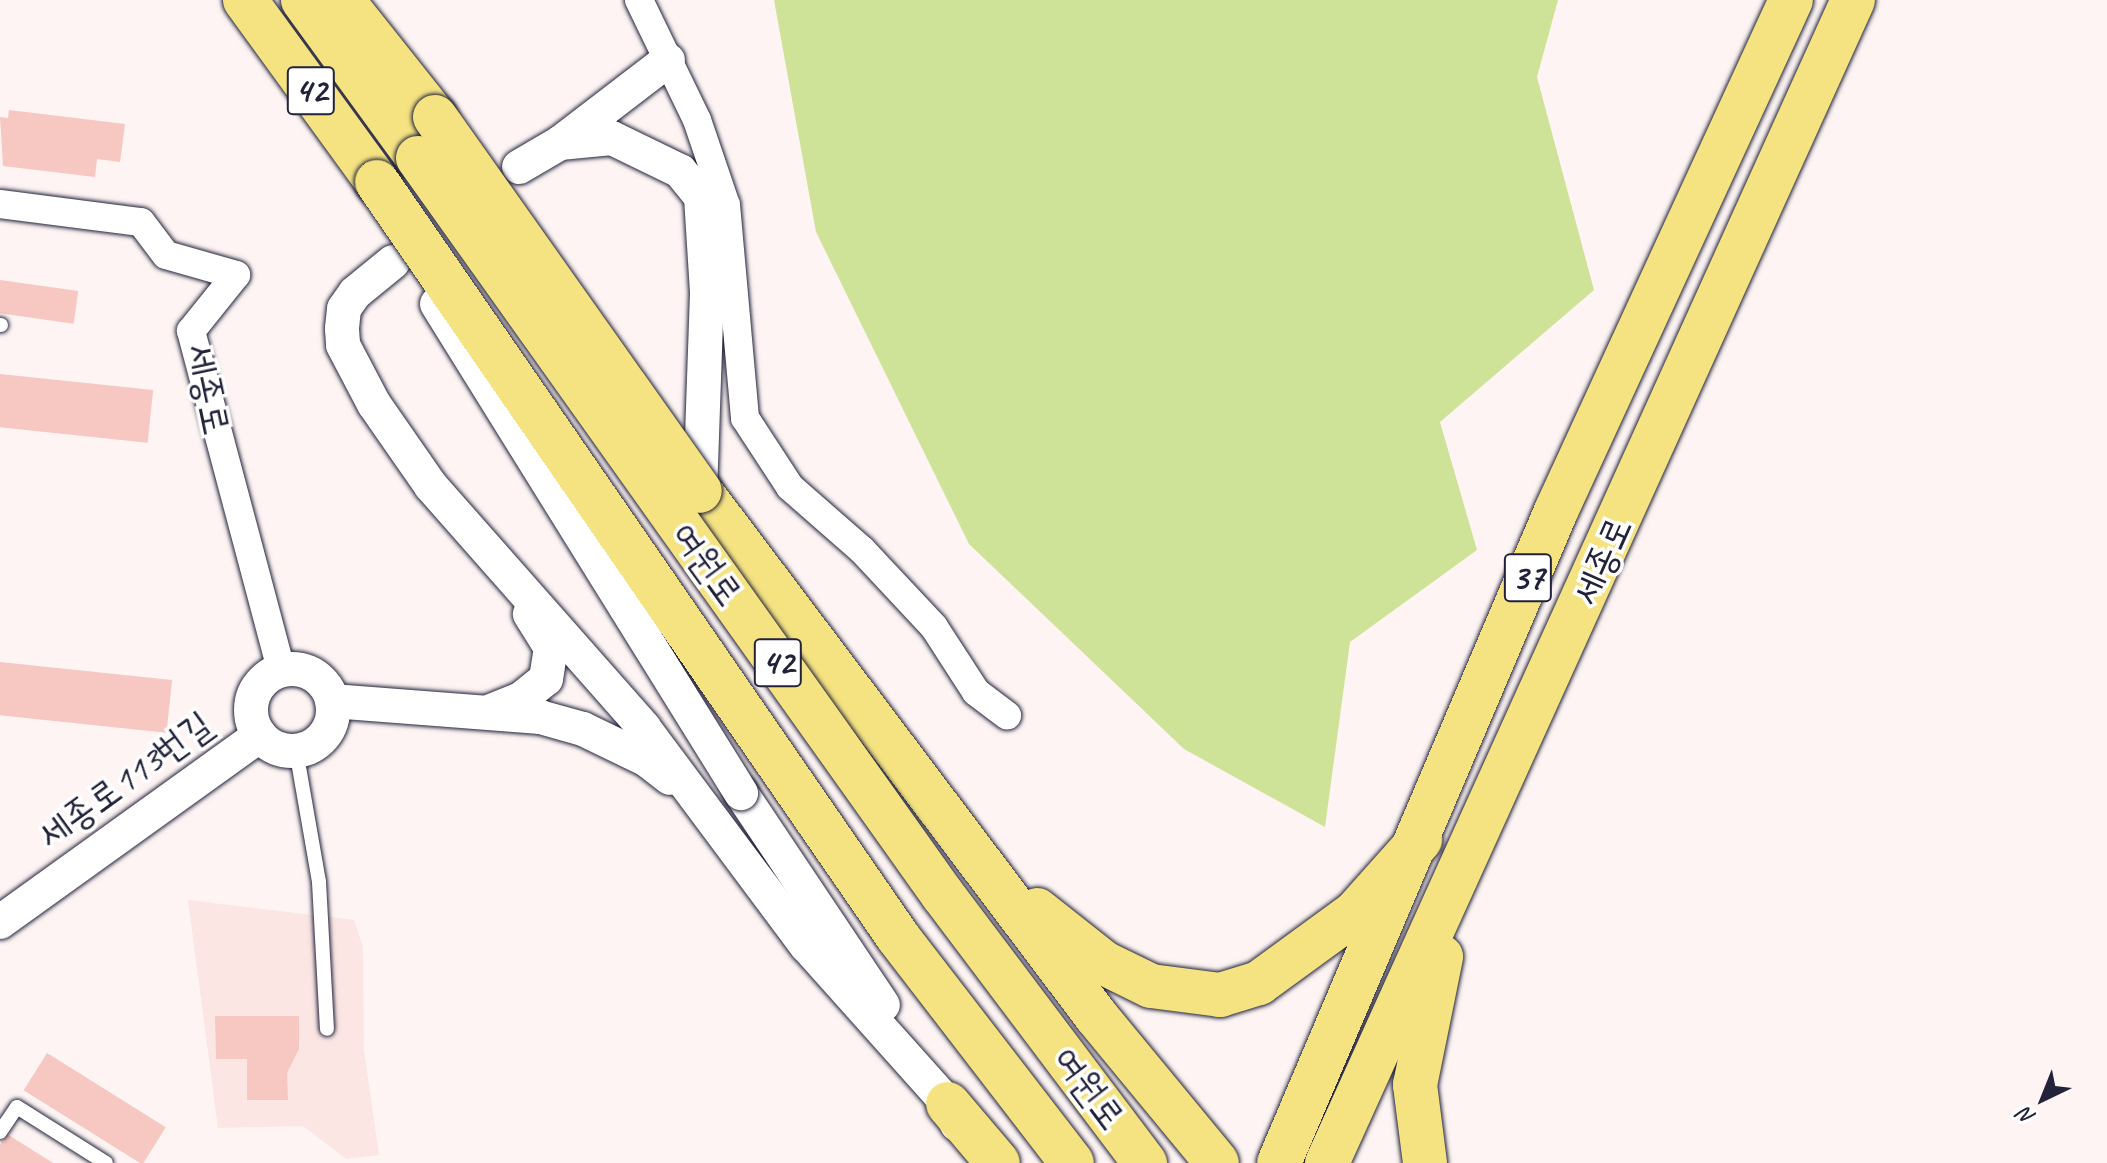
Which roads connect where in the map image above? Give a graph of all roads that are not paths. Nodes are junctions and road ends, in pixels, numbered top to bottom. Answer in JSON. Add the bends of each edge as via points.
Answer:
{"nodes":[{"id":1,"x":245,"y":0,"type":"edge"},
{"id":2,"x":303,"y":0,"type":"edge"},
{"id":3,"x":342,"y":0,"type":"edge"},
{"id":4,"x":639,"y":0,"type":"edge"},
{"id":5,"x":1791,"y":0,"type":"edge"},
{"id":6,"x":1853,"y":0,"type":"edge"},
{"id":7,"x":668,"y":60,"type":"junction"},
{"id":8,"x":697,"y":120,"type":"junction"},
{"id":9,"x":560,"y":143,"type":"junction"},
{"id":10,"x":519,"y":167,"type":"dead end"},
{"id":11,"x":377,"y":182,"type":"junction"},
{"id":12,"x":701,"y":197,"type":"junction"},
{"id":13,"x":0,"y":204,"type":"edge"},
{"id":14,"x":393,"y":262,"type":"dead end"},
{"id":15,"x":700,"y":491,"type":"junction"},
{"id":16,"x":510,"y":582,"type":"junction"},
{"id":17,"x":281,"y":670,"type":"junction"},
{"id":18,"x":332,"y":701,"type":"junction"},
{"id":19,"x":491,"y":711,"type":"junction"},
{"id":20,"x":1007,"y":715,"type":"dead end"},
{"id":21,"x":260,"y":735,"type":"junction"},
{"id":22,"x":296,"y":750,"type":"junction"},
{"id":23,"x":704,"y":806,"type":"junction"},
{"id":24,"x":948,"y":823,"type":"junction"},
{"id":25,"x":1420,"y":840,"type":"junction"},
{"id":26,"x":1457,"y":881,"type":"junction"},
{"id":27,"x":0,"y":922,"type":"edge"},
{"id":28,"x":1096,"y":1016,"type":"junction"},
{"id":29,"x":327,"y":1029,"type":"dead end"},
{"id":30,"x":948,"y":1104,"type":"junction"},
{"id":31,"x":0,"y":1132,"type":"edge"},
{"id":32,"x":106,"y":1163,"type":"edge"},
{"id":33,"x":974,"y":1163,"type":"edge"},
{"id":34,"x":988,"y":1163,"type":"edge"},
{"id":35,"x":998,"y":1163,"type":"edge"},
{"id":36,"x":1072,"y":1163,"type":"edge"},
{"id":37,"x":1145,"y":1163,"type":"edge"},
{"id":38,"x":1193,"y":1163,"type":"edge"},
{"id":39,"x":1217,"y":1163,"type":"edge"},
{"id":40,"x":1279,"y":1163,"type":"edge"},
{"id":41,"x":1327,"y":1163,"type":"edge"},
{"id":42,"x":1425,"y":1163,"type":"edge"}],
"edges":[{"from":1,"to":11,"type":"main road","name":"여원로","number":"42"},
{"from":2,"to":37,"type":"main road","name":"여원로","number":"42","bridge":true,"via":[[943,895]]},
{"from":3,"to":15,"type":"main road","bridge":true,"via":[[435,117]]},
{"from":4,"to":7,"type":"street"},
{"from":5,"to":25,"type":"main road","name":"세종로","number":"37","via":[[1556,511]]},
{"from":6,"to":26,"type":"main road","name":"세종로","number":"37"},
{"from":7,"to":8,"type":"street"},
{"from":7,"to":9,"type":"street"},
{"from":8,"to":12,"type":"street"},
{"from":8,"to":20,"type":"street","via":[[726,205],[745,418],[790,487],[862,550],[934,627],[976,692]]},
{"from":9,"to":10,"type":"street"},
{"from":9,"to":12,"type":"street","via":[[612,138],[680,171]]},
{"from":11,"to":30,"type":"street","bridge":true,"via":[[403,248],[741,793]]},
{"from":11,"to":36,"type":"main road","name":"여원로","number":"42","bridge":true,"via":[[898,937]]},
{"from":12,"to":15,"type":"street","via":[[707,293]]},
{"from":13,"to":17,"type":"street","name":"세종로","via":[[141,222],[166,255],[236,275],[191,331]]},
{"from":14,"to":16,"type":"street","via":[[344,309],[343,345],[374,404],[431,486]]},
{"from":15,"to":24,"type":"main road"},
{"from":16,"to":19,"type":"street","via":[[551,648],[546,679],[521,699]]},
{"from":16,"to":23,"type":"street","via":[[573,643]]},
{"from":17,"to":18,"type":"street","via":[[319,678]]},
{"from":17,"to":21,"type":"street","via":[[269,676],[254,697],[251,710]]},
{"from":18,"to":19,"type":"street"},
{"from":18,"to":22,"type":"street","via":[[333,715],[321,739]]},
{"from":19,"to":23,"type":"street","via":[[583,729],[647,760]]},
{"from":21,"to":22,"type":"street","via":[[283,750]]},
{"from":21,"to":27,"type":"street","name":"세종로113번길"},
{"from":22,"to":29,"type":"lane","via":[[319,882]]},
{"from":23,"to":30,"type":"street","via":[[806,945]]},
{"from":24,"to":25,"type":"main road","via":[[1054,927],[1104,963],[1151,986],[1186,994],[1220,995],[1259,983],[1355,913]]},
{"from":24,"to":28,"type":"main road"},
{"from":25,"to":40,"type":"main road","name":"세종로","number":"37"},
{"from":26,"to":41,"type":"main road","name":"세종로"},
{"from":26,"to":42,"type":"main road","number":"37","via":[[1415,1085]]},
{"from":28,"to":38,"type":"main road"},
{"from":28,"to":39,"type":"main road"},
{"from":30,"to":33,"type":"street"},
{"from":30,"to":34,"type":"street"},
{"from":30,"to":35,"type":"main road"},
{"from":31,"to":32,"type":"lane","via":[[17,1107]]}]}
